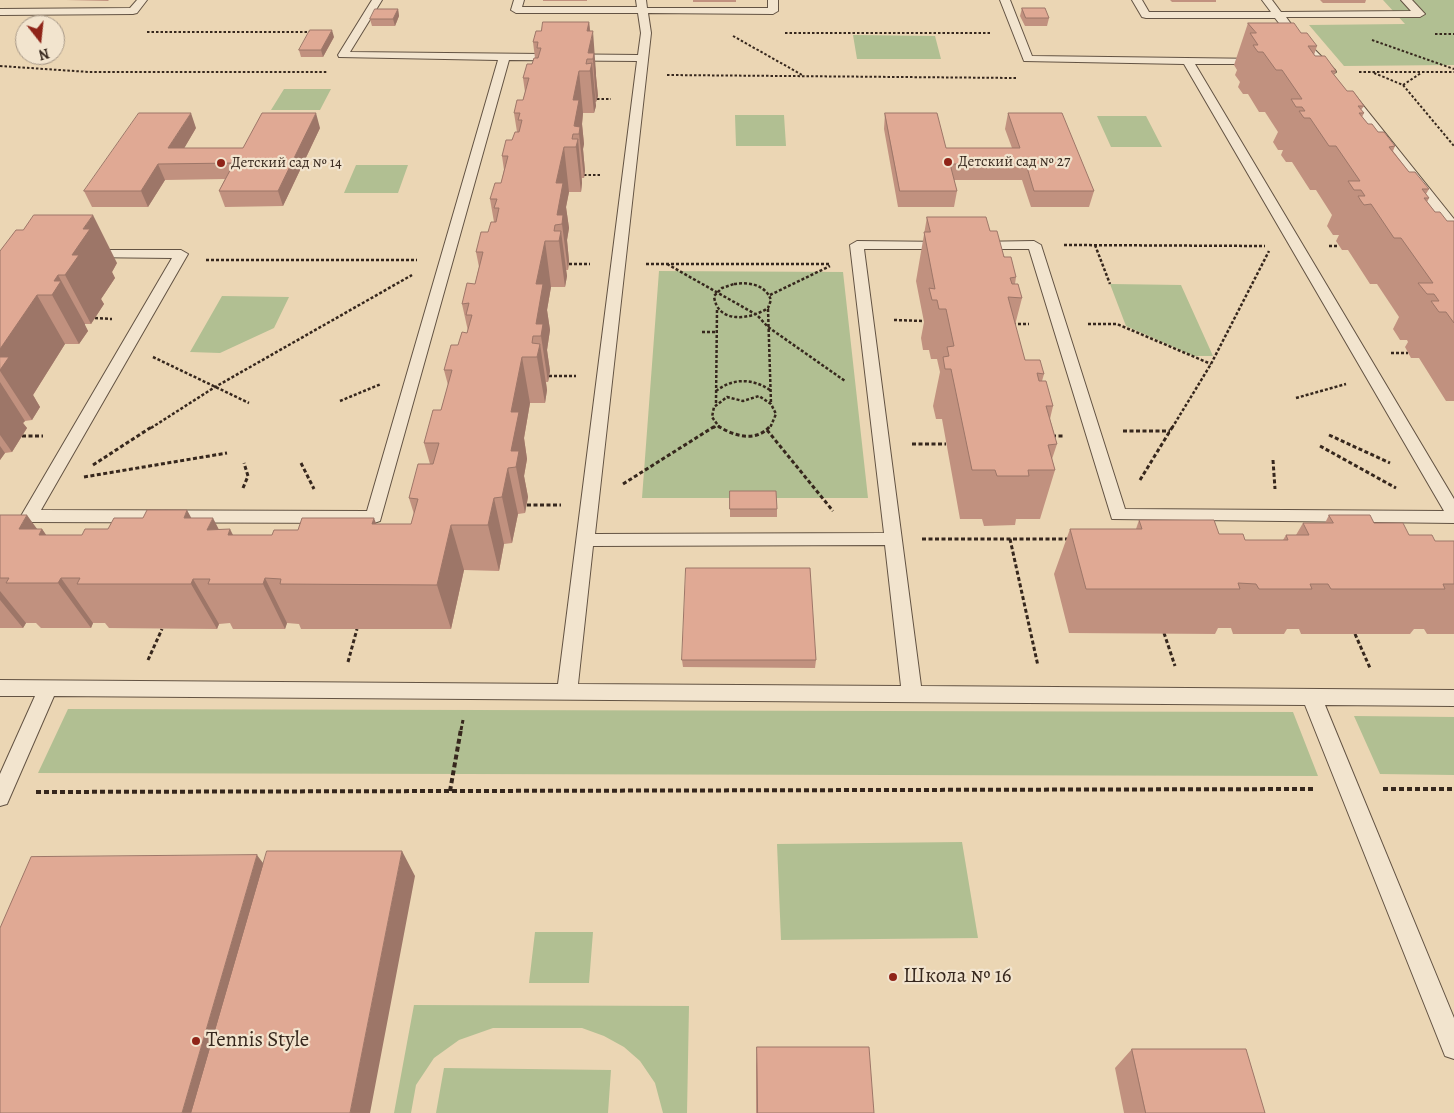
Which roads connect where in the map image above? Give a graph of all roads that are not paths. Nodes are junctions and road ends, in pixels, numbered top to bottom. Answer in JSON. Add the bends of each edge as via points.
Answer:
{"nodes":[{"id":1,"x":15,"y":0,"type":"edge"},
{"id":2,"x":142,"y":0,"type":"edge"},
{"id":3,"x":377,"y":0,"type":"edge"},
{"id":4,"x":519,"y":0,"type":"edge"},
{"id":5,"x":773,"y":0,"type":"edge"},
{"id":6,"x":1005,"y":0,"type":"edge"},
{"id":7,"x":1137,"y":0,"type":"edge"},
{"id":8,"x":1267,"y":0,"type":"edge"},
{"id":9,"x":1406,"y":0,"type":"edge"},
{"id":10,"x":642,"y":5,"type":"edge"},
{"id":11,"x":2,"y":14,"type":"edge"},
{"id":12,"x":1278,"y":15,"type":"junction"},
{"id":13,"x":504,"y":58,"type":"junction"},
{"id":14,"x":643,"y":58,"type":"junction"},
{"id":15,"x":1188,"y":61,"type":"junction"},
{"id":16,"x":1274,"y":61,"type":"edge"},
{"id":17,"x":1300,"y":61,"type":"edge"},
{"id":18,"x":1322,"y":62,"type":"junction"},
{"id":19,"x":1454,"y":228,"type":"edge"},
{"id":20,"x":71,"y":254,"type":"edge"},
{"id":21,"x":1454,"y":515,"type":"edge"},
{"id":22,"x":586,"y":540,"type":"junction"},
{"id":23,"x":894,"y":540,"type":"junction"},
{"id":24,"x":0,"y":688,"type":"edge"},
{"id":25,"x":48,"y":689,"type":"junction"},
{"id":26,"x":567,"y":692,"type":"junction"},
{"id":27,"x":912,"y":694,"type":"junction"},
{"id":28,"x":1311,"y":696,"type":"junction"},
{"id":29,"x":1454,"y":698,"type":"edge"},
{"id":30,"x":1,"y":794,"type":"edge"},
{"id":31,"x":1454,"y":1047,"type":"edge"}],
"edges":[{"from":1,"to":11,"type":"lane"},
{"from":2,"to":11,"type":"lane","via":[[133,11]]},
{"from":3,"to":13,"type":"lane","via":[[343,55]]},
{"from":4,"to":10,"type":"lane","via":[[516,10]]},
{"from":5,"to":10,"type":"lane","via":[[773,10],[691,10]]},
{"from":6,"to":15,"type":"lane","via":[[1028,59]]},
{"from":7,"to":12,"type":"lane","via":[[1146,15]]},
{"from":8,"to":12,"type":"lane"},
{"from":9,"to":12,"type":"lane","via":[[1420,14]]},
{"from":10,"to":14,"type":"lane","via":[[646,33]]},
{"from":12,"to":18,"type":"lane"},
{"from":13,"to":14,"type":"lane"},
{"from":13,"to":20,"type":"lane","via":[[442,260],[416,370],[374,517],[29,516],[181,254]]},
{"from":14,"to":22,"type":"lane"},
{"from":15,"to":16,"type":"lane"},
{"from":15,"to":21,"type":"lane"},
{"from":17,"to":18,"type":"lane"},
{"from":18,"to":19,"type":"lane"},
{"from":21,"to":23,"type":"lane","via":[[1118,515],[1034,245],[857,245]]},
{"from":22,"to":23,"type":"lane"},
{"from":22,"to":26,"type":"lane"},
{"from":23,"to":27,"type":"lane"},
{"from":24,"to":25,"type":"lane"},
{"from":25,"to":26,"type":"lane"},
{"from":25,"to":30,"type":"lane"},
{"from":26,"to":27,"type":"lane"},
{"from":27,"to":28,"type":"lane"},
{"from":28,"to":29,"type":"lane"},
{"from":28,"to":31,"type":"lane"}]}
